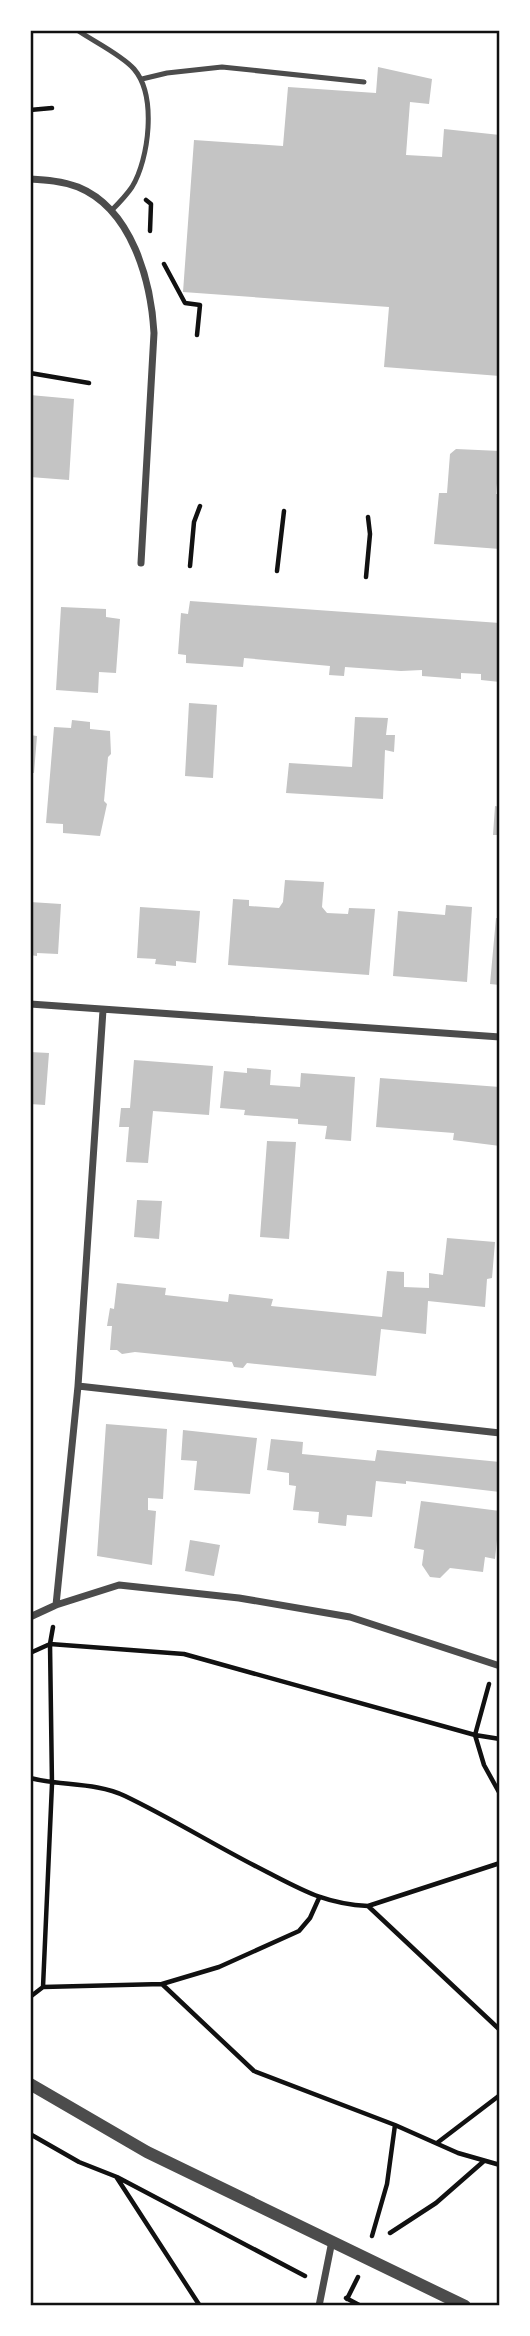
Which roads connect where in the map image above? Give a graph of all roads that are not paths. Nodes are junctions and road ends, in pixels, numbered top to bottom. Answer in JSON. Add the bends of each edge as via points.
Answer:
{"nodes":[{"id":1,"x":77,"y":30,"type":"edge"},
{"id":2,"x":142,"y":79,"type":"junction"},
{"id":3,"x":364,"y":82,"type":"dead end"},
{"id":4,"x":30,"y":179,"type":"edge"},
{"id":5,"x":110,"y":211,"type":"junction"},
{"id":6,"x":141,"y":563,"type":"dead end"},
{"id":7,"x":30,"y":1004,"type":"edge"},
{"id":8,"x":103,"y":1010,"type":"junction"},
{"id":9,"x":500,"y":1037,"type":"edge"},
{"id":10,"x":78,"y":1386,"type":"junction"},
{"id":11,"x":500,"y":1433,"type":"edge"},
{"id":12,"x":55,"y":1605,"type":"junction"},
{"id":13,"x":30,"y":1617,"type":"edge"},
{"id":14,"x":498,"y":1665,"type":"edge"},
{"id":15,"x":30,"y":2084,"type":"edge"},
{"id":16,"x":332,"y":2241,"type":"junction"},
{"id":17,"x":319,"y":2306,"type":"edge"},
{"id":18,"x":465,"y":2306,"type":"edge"}],
"edges":[{"from":1,"to":2,"type":"lane","via":[[132,66]]},
{"from":2,"to":3,"type":"lane","via":[[222,67]]},
{"from":2,"to":5,"type":"lane","via":[[148,113],[145,153],[132,187]]},
{"from":4,"to":5,"type":"street","via":[[80,188]]},
{"from":5,"to":6,"type":"street","via":[[135,249],[153,308]]},
{"from":7,"to":8,"type":"street"},
{"from":8,"to":9,"type":"street"},
{"from":8,"to":10,"type":"street"},
{"from":10,"to":11,"type":"street"},
{"from":10,"to":12,"type":"street"},
{"from":12,"to":13,"type":"street"},
{"from":12,"to":14,"type":"street","via":[[119,1585],[239,1598],[350,1617]]},
{"from":15,"to":16,"type":"street","via":[[147,2152]]},
{"from":16,"to":17,"type":"street"},
{"from":16,"to":18,"type":"street"}]}
